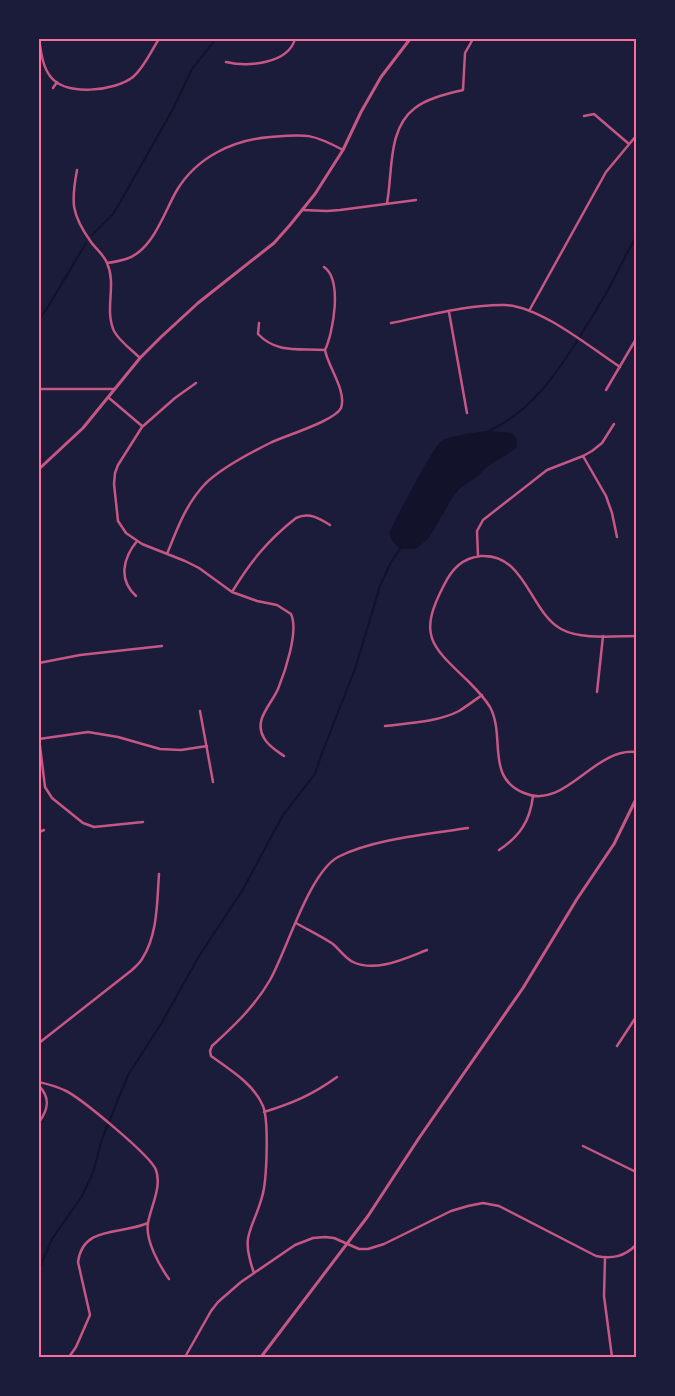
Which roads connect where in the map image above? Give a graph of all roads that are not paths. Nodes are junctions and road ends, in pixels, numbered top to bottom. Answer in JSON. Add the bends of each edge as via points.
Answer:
{"nodes":[{"id":1,"x":39,"y":39,"type":"edge"},
{"id":2,"x":159,"y":39,"type":"edge"},
{"id":3,"x":296,"y":39,"type":"edge"},
{"id":4,"x":410,"y":39,"type":"edge"},
{"id":5,"x":473,"y":39,"type":"edge"},
{"id":6,"x":226,"y":62,"type":"dead end"},
{"id":7,"x":57,"y":82,"type":"junction"},
{"id":8,"x":54,"y":88,"type":"dead end"},
{"id":9,"x":584,"y":116,"type":"dead end"},
{"id":10,"x":636,"y":136,"type":"edge"},
{"id":11,"x":629,"y":144,"type":"junction"},
{"id":12,"x":343,"y":150,"type":"junction"},
{"id":13,"x":77,"y":170,"type":"dead end"},
{"id":14,"x":416,"y":200,"type":"dead end"},
{"id":15,"x":387,"y":203,"type":"junction"},
{"id":16,"x":302,"y":210,"type":"junction"},
{"id":17,"x":107,"y":263,"type":"junction"},
{"id":18,"x":324,"y":267,"type":"dead end"},
{"id":19,"x":529,"y":311,"type":"junction"},
{"id":20,"x":449,"y":312,"type":"junction"},
{"id":21,"x":259,"y":323,"type":"dead end"},
{"id":22,"x":391,"y":323,"type":"dead end"},
{"id":23,"x":636,"y":339,"type":"edge"},
{"id":24,"x":325,"y":350,"type":"junction"},
{"id":25,"x":140,"y":358,"type":"junction"},
{"id":26,"x":620,"y":367,"type":"junction"},
{"id":27,"x":196,"y":383,"type":"dead end"},
{"id":28,"x":39,"y":389,"type":"edge"},
{"id":29,"x":115,"y":389,"type":"junction"},
{"id":30,"x":606,"y":390,"type":"dead end"},
{"id":31,"x":109,"y":398,"type":"junction"},
{"id":32,"x":467,"y":412,"type":"dead end"},
{"id":33,"x":614,"y":424,"type":"dead end"},
{"id":34,"x":142,"y":427,"type":"junction"},
{"id":35,"x":583,"y":456,"type":"junction"},
{"id":36,"x":39,"y":469,"type":"edge"},
{"id":37,"x":330,"y":525,"type":"dead end"},
{"id":38,"x":617,"y":537,"type":"dead end"},
{"id":39,"x":137,"y":542,"type":"junction"},
{"id":40,"x":167,"y":554,"type":"junction"},
{"id":41,"x":478,"y":556,"type":"junction"},
{"id":42,"x":232,"y":592,"type":"junction"},
{"id":43,"x":136,"y":596,"type":"dead end"},
{"id":44,"x":602,"y":636,"type":"junction"},
{"id":45,"x":636,"y":636,"type":"edge"},
{"id":46,"x":162,"y":646,"type":"dead end"},
{"id":47,"x":39,"y":663,"type":"edge"},
{"id":48,"x":597,"y":692,"type":"dead end"},
{"id":49,"x":482,"y":695,"type":"junction"},
{"id":50,"x":200,"y":710,"type":"dead end"},
{"id":51,"x":386,"y":726,"type":"dead end"},
{"id":52,"x":39,"y":738,"type":"edge"},
{"id":53,"x":207,"y":746,"type":"junction"},
{"id":54,"x":636,"y":752,"type":"edge"},
{"id":55,"x":284,"y":756,"type":"dead end"},
{"id":56,"x":214,"y":782,"type":"dead end"},
{"id":57,"x":533,"y":796,"type":"junction"},
{"id":58,"x":636,"y":799,"type":"edge"},
{"id":59,"x":143,"y":822,"type":"dead end"},
{"id":60,"x":468,"y":828,"type":"dead end"},
{"id":61,"x":44,"y":830,"type":"dead end"},
{"id":62,"x":39,"y":832,"type":"edge"},
{"id":63,"x":499,"y":850,"type":"dead end"},
{"id":64,"x":159,"y":874,"type":"dead end"},
{"id":65,"x":296,"y":923,"type":"junction"},
{"id":66,"x":427,"y":950,"type":"dead end"},
{"id":67,"x":636,"y":1017,"type":"edge"},
{"id":68,"x":39,"y":1043,"type":"edge"},
{"id":69,"x":617,"y":1046,"type":"dead end"},
{"id":70,"x":337,"y":1078,"type":"dead end"},
{"id":71,"x":39,"y":1082,"type":"edge"},
{"id":72,"x":39,"y":1086,"type":"edge"},
{"id":73,"x":264,"y":1112,"type":"junction"},
{"id":74,"x":39,"y":1122,"type":"edge"},
{"id":75,"x":584,"y":1146,"type":"dead end"},
{"id":76,"x":636,"y":1172,"type":"edge"},
{"id":77,"x":148,"y":1223,"type":"junction"},
{"id":78,"x":348,"y":1244,"type":"junction"},
{"id":79,"x":636,"y":1245,"type":"edge"},
{"id":80,"x":605,"y":1258,"type":"junction"},
{"id":81,"x":254,"y":1273,"type":"junction"},
{"id":82,"x":169,"y":1279,"type":"dead end"},
{"id":83,"x":69,"y":1357,"type":"edge"},
{"id":84,"x":185,"y":1357,"type":"edge"},
{"id":85,"x":261,"y":1357,"type":"edge"},
{"id":86,"x":612,"y":1357,"type":"edge"}],
"edges":[{"from":1,"to":7,"type":"street","via":[[46,69]]},
{"from":2,"to":7,"type":"street","via":[[138,72],[121,83],[89,90],[70,88]]},
{"from":3,"to":6,"type":"street","via":[[293,47],[283,55],[266,62],[239,65]]},
{"from":4,"to":12,"type":"street","via":[[374,88]]},
{"from":5,"to":15,"type":"street","via":[[465,54],[462,90],[416,107],[398,131]]},
{"from":7,"to":8,"type":"street"},
{"from":9,"to":11,"type":"street","via":[[594,114]]},
{"from":10,"to":11,"type":"street"},
{"from":11,"to":19,"type":"street","via":[[606,172]]},
{"from":12,"to":16,"type":"street"},
{"from":12,"to":17,"type":"street","via":[[316,137],[298,134],[252,140],[215,152],[178,188],[156,232],[144,247],[128,259]]},
{"from":13,"to":17,"type":"street","via":[[72,194],[74,208],[80,224]]},
{"from":14,"to":15,"type":"street"},
{"from":15,"to":16,"type":"street","via":[[327,211]]},
{"from":16,"to":25,"type":"street","via":[[274,242],[198,303]]},
{"from":17,"to":25,"type":"street","via":[[112,283],[111,323],[119,338]]},
{"from":18,"to":24,"type":"street","via":[[332,278],[335,298]]},
{"from":19,"to":20,"type":"street","via":[[507,305]]},
{"from":19,"to":26,"type":"street","via":[[547,319]]},
{"from":20,"to":22,"type":"street"},
{"from":20,"to":32,"type":"street"},
{"from":21,"to":24,"type":"street","via":[[258,334],[273,346]]},
{"from":23,"to":26,"type":"street"},
{"from":24,"to":40,"type":"street","via":[[342,398],[336,414],[271,442],[206,482],[184,513]]},
{"from":25,"to":29,"type":"street"},
{"from":26,"to":30,"type":"street"},
{"from":27,"to":34,"type":"street"},
{"from":28,"to":29,"type":"street"},
{"from":29,"to":31,"type":"street"},
{"from":31,"to":34,"type":"street"},
{"from":31,"to":36,"type":"street","via":[[73,439]]},
{"from":33,"to":35,"type":"street","via":[[602,443]]},
{"from":34,"to":39,"type":"street","via":[[118,465],[114,484],[118,521]]},
{"from":35,"to":38,"type":"street","via":[[606,496]]},
{"from":35,"to":41,"type":"street","via":[[547,470],[483,520],[477,530]]},
{"from":37,"to":42,"type":"street","via":[[314,516],[296,518],[260,551]]},
{"from":39,"to":40,"type":"street"},
{"from":39,"to":43,"type":"street","via":[[128,556],[124,574],[128,589]]},
{"from":40,"to":42,"type":"street","via":[[199,568]]},
{"from":41,"to":44,"type":"street","via":[[500,559],[514,569],[556,626],[572,633]]},
{"from":41,"to":49,"type":"street","via":[[462,562],[450,574],[434,605],[430,622],[436,647]]},
{"from":42,"to":55,"type":"street","via":[[277,605],[288,610],[293,618],[293,637],[285,669],[262,715],[261,725],[266,742]]},
{"from":44,"to":45,"type":"street"},
{"from":44,"to":48,"type":"street"},
{"from":46,"to":47,"type":"street","via":[[80,654]]},
{"from":49,"to":51,"type":"street","via":[[449,715]]},
{"from":49,"to":57,"type":"street","via":[[496,724],[500,769],[504,777],[516,789]]},
{"from":50,"to":53,"type":"street"},
{"from":52,"to":53,"type":"street","via":[[88,732],[160,749]]},
{"from":52,"to":59,"type":"street","via":[[45,787],[52,798],[83,823],[94,827]]},
{"from":53,"to":56,"type":"street"},
{"from":54,"to":57,"type":"street","via":[[617,753],[553,794]]},
{"from":57,"to":63,"type":"street","via":[[527,822],[519,834]]},
{"from":58,"to":78,"type":"street","via":[[614,844],[532,974]]},
{"from":60,"to":65,"type":"street","via":[[378,843],[336,858],[314,886]]},
{"from":61,"to":62,"type":"street"},
{"from":64,"to":68,"type":"street","via":[[155,925],[142,959]]},
{"from":65,"to":66,"type":"street","via":[[362,965],[394,962]]},
{"from":65,"to":73,"type":"street","via":[[265,988],[210,1051],[211,1056],[250,1087]]},
{"from":67,"to":69,"type":"street"},
{"from":70,"to":73,"type":"street","via":[[292,1104]]},
{"from":71,"to":77,"type":"street","via":[[65,1090],[86,1104],[148,1158],[157,1178]]},
{"from":72,"to":74,"type":"street","via":[[47,1100],[47,1108]]},
{"from":73,"to":81,"type":"street","via":[[267,1143],[262,1196],[246,1244]]},
{"from":75,"to":76,"type":"street"},
{"from":77,"to":82,"type":"street","via":[[153,1251]]},
{"from":77,"to":83,"type":"street","via":[[95,1236],[84,1244],[78,1262],[90,1315]]},
{"from":78,"to":80,"type":"street","via":[[364,1249],[376,1247],[451,1211],[483,1203],[499,1206]]},
{"from":78,"to":81,"type":"street","via":[[334,1238],[313,1238],[295,1245]]},
{"from":78,"to":85,"type":"street"},
{"from":79,"to":80,"type":"street","via":[[623,1255]]},
{"from":80,"to":86,"type":"street","via":[[604,1296]]},
{"from":81,"to":84,"type":"street","via":[[211,1311]]}]}
